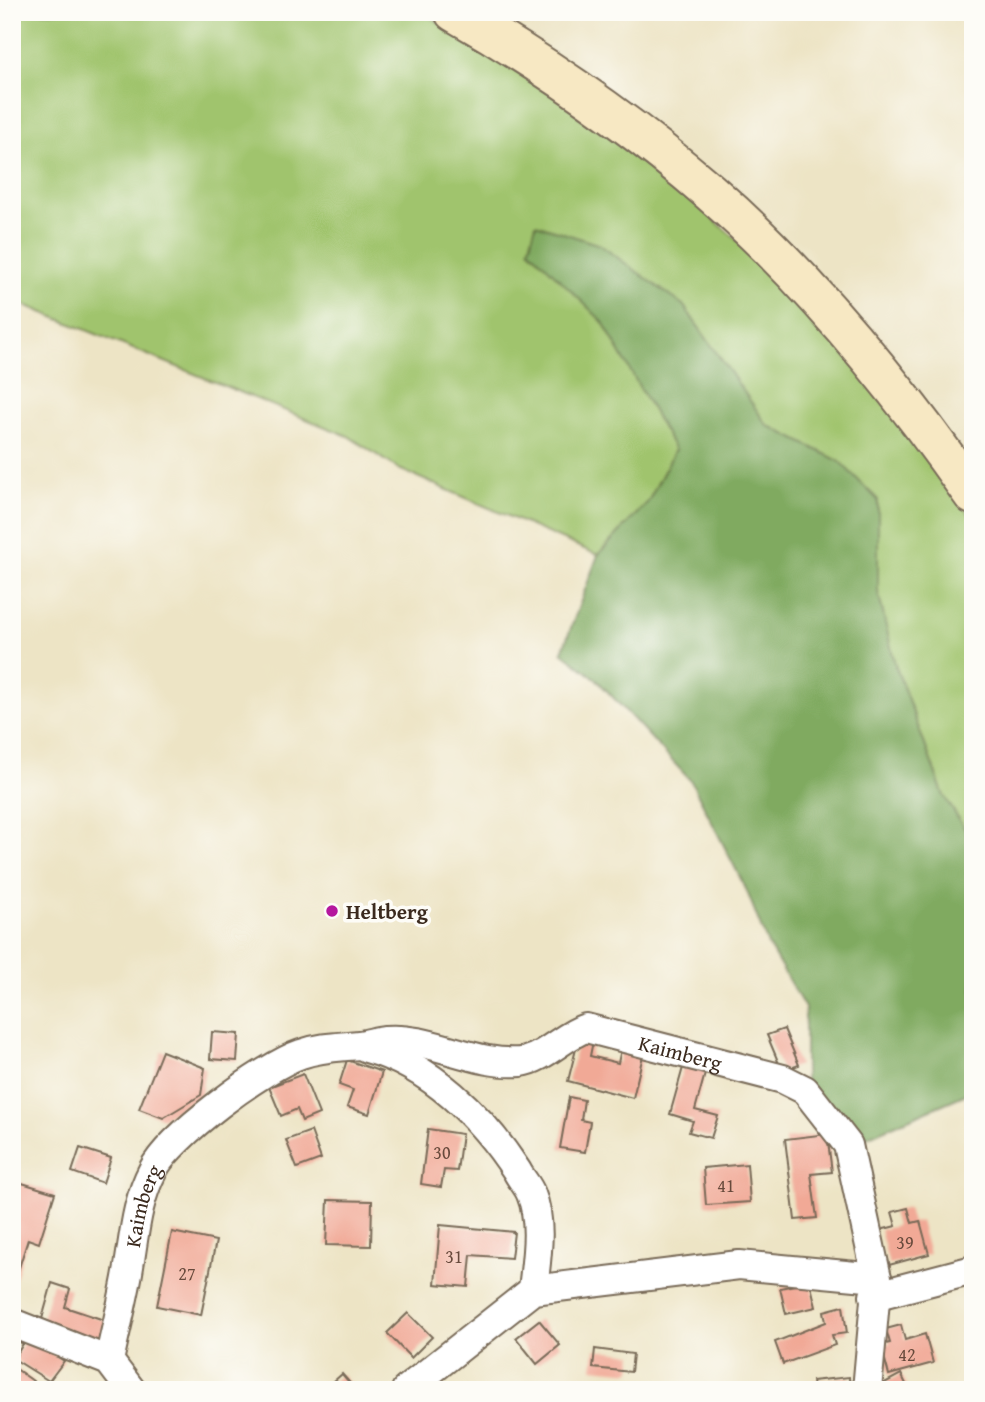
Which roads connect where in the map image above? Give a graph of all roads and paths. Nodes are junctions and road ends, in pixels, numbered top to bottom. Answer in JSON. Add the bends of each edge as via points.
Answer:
{"nodes":[{"id":1,"x":454,"y":12,"type":"edge"},
{"id":2,"x":973,"y":495,"type":"edge"},
{"id":3,"x":358,"y":1045,"type":"junction"},
{"id":4,"x":973,"y":1270,"type":"edge"},
{"id":5,"x":876,"y":1287,"type":"junction"},
{"id":6,"x":533,"y":1290,"type":"junction"},
{"id":7,"x":12,"y":1323,"type":"edge"},
{"id":8,"x":109,"y":1361,"type":"junction"},
{"id":9,"x":131,"y":1390,"type":"edge"},
{"id":10,"x":406,"y":1390,"type":"edge"},
{"id":11,"x":867,"y":1390,"type":"edge"}],
"edges":[{"from":1,"to":2,"type":"main road","via":[[516,47],[618,118],[710,192],[790,269],[866,353]]},
{"from":3,"to":5,"type":"street","name":"Kaimberg","via":[[387,1040],[428,1044],[464,1055],[523,1062],[586,1028],[783,1079],[805,1090],[848,1144]]},
{"from":3,"to":6,"type":"street","name":"Kaimberg","via":[[391,1054],[431,1079],[477,1118],[505,1153],[531,1194],[537,1226]]},
{"from":3,"to":8,"type":"street","name":"Kaimberg","via":[[334,1046],[284,1060],[174,1141],[153,1169],[137,1210]]},
{"from":4,"to":5,"type":"street"},
{"from":5,"to":6,"type":"street","via":[[739,1265]]},
{"from":5,"to":11,"type":"street","name":"Kaimberg"},
{"from":6,"to":10,"type":"street"},
{"from":7,"to":8,"type":"street"},
{"from":8,"to":9,"type":"street"}]}
